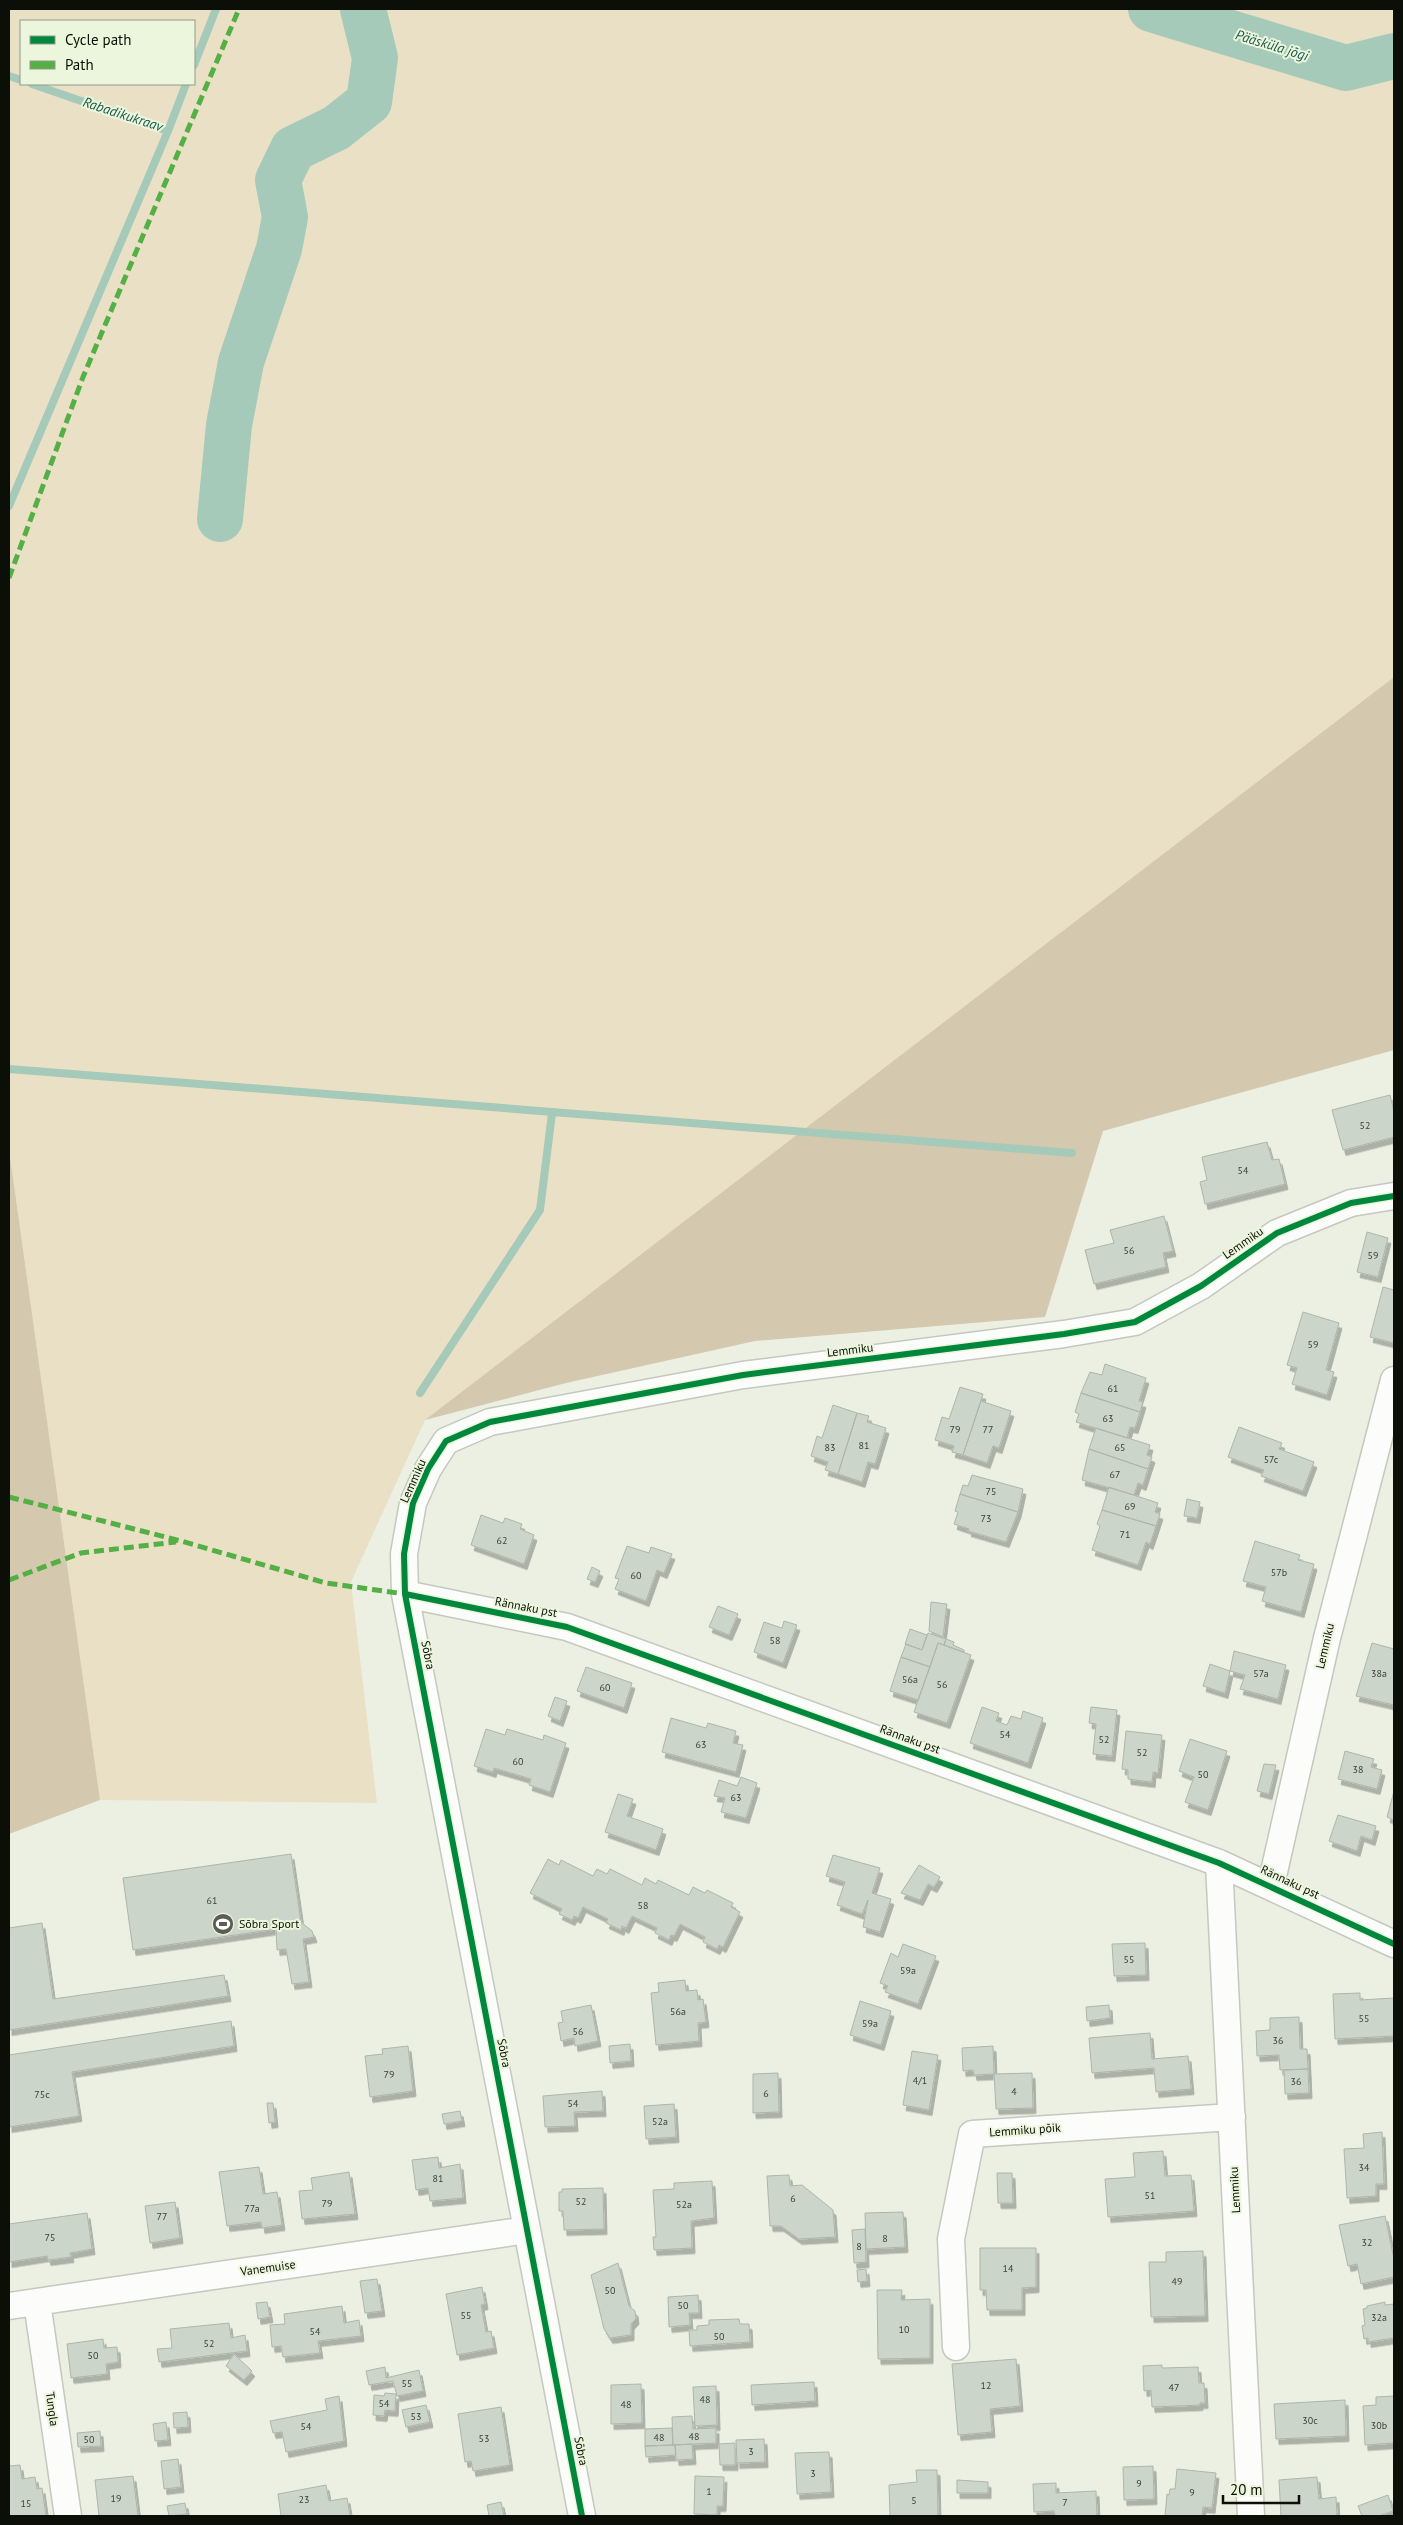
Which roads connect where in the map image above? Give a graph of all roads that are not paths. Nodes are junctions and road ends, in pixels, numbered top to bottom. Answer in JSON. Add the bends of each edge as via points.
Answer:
{"nodes":[{"id":1,"x":1394,"y":1196,"type":"edge"},
{"id":2,"x":1394,"y":1380,"type":"edge"},
{"id":3,"x":405,"y":1594,"type":"junction"},
{"id":4,"x":1219,"y":1863,"type":"junction"},
{"id":5,"x":1271,"y":1885,"type":"junction"},
{"id":6,"x":1394,"y":1944,"type":"edge"},
{"id":7,"x":1232,"y":2117,"type":"junction"},
{"id":8,"x":527,"y":2230,"type":"junction"},
{"id":9,"x":37,"y":2302,"type":"junction"},
{"id":10,"x":9,"y":2306,"type":"edge"},
{"id":11,"x":956,"y":2347,"type":"dead end"},
{"id":12,"x":68,"y":2516,"type":"edge"},
{"id":13,"x":582,"y":2516,"type":"edge"},
{"id":14,"x":1251,"y":2516,"type":"edge"}],
"edges":[{"from":1,"to":3,"type":"street","name":"Lemmiku","via":[[1350,1203],[1277,1233],[1201,1286],[1135,1322],[743,1375],[490,1422],[446,1441],[428,1469],[413,1503],[404,1554]]},
{"from":2,"to":5,"type":"street","name":"Lemmiku","via":[[1327,1638]]},
{"from":3,"to":4,"type":"street","name":"Rännaku pst","via":[[567,1627]]},
{"from":3,"to":8,"type":"street","name":"Sõbra"},
{"from":4,"to":5,"type":"street","name":"Rännaku pst"},
{"from":4,"to":7,"type":"street","name":"Lemmiku"},
{"from":5,"to":6,"type":"street","name":"Rännaku pst"},
{"from":7,"to":11,"type":"street","name":"Lemmiku põik","via":[[972,2134],[951,2239]]},
{"from":7,"to":14,"type":"street","name":"Lemmiku"},
{"from":8,"to":9,"type":"street","name":"Vanemuise"},
{"from":8,"to":13,"type":"street","name":"Sõbra"},
{"from":9,"to":10,"type":"street","name":"Vanemuise"},
{"from":9,"to":12,"type":"street","name":"Tungla"}]}
